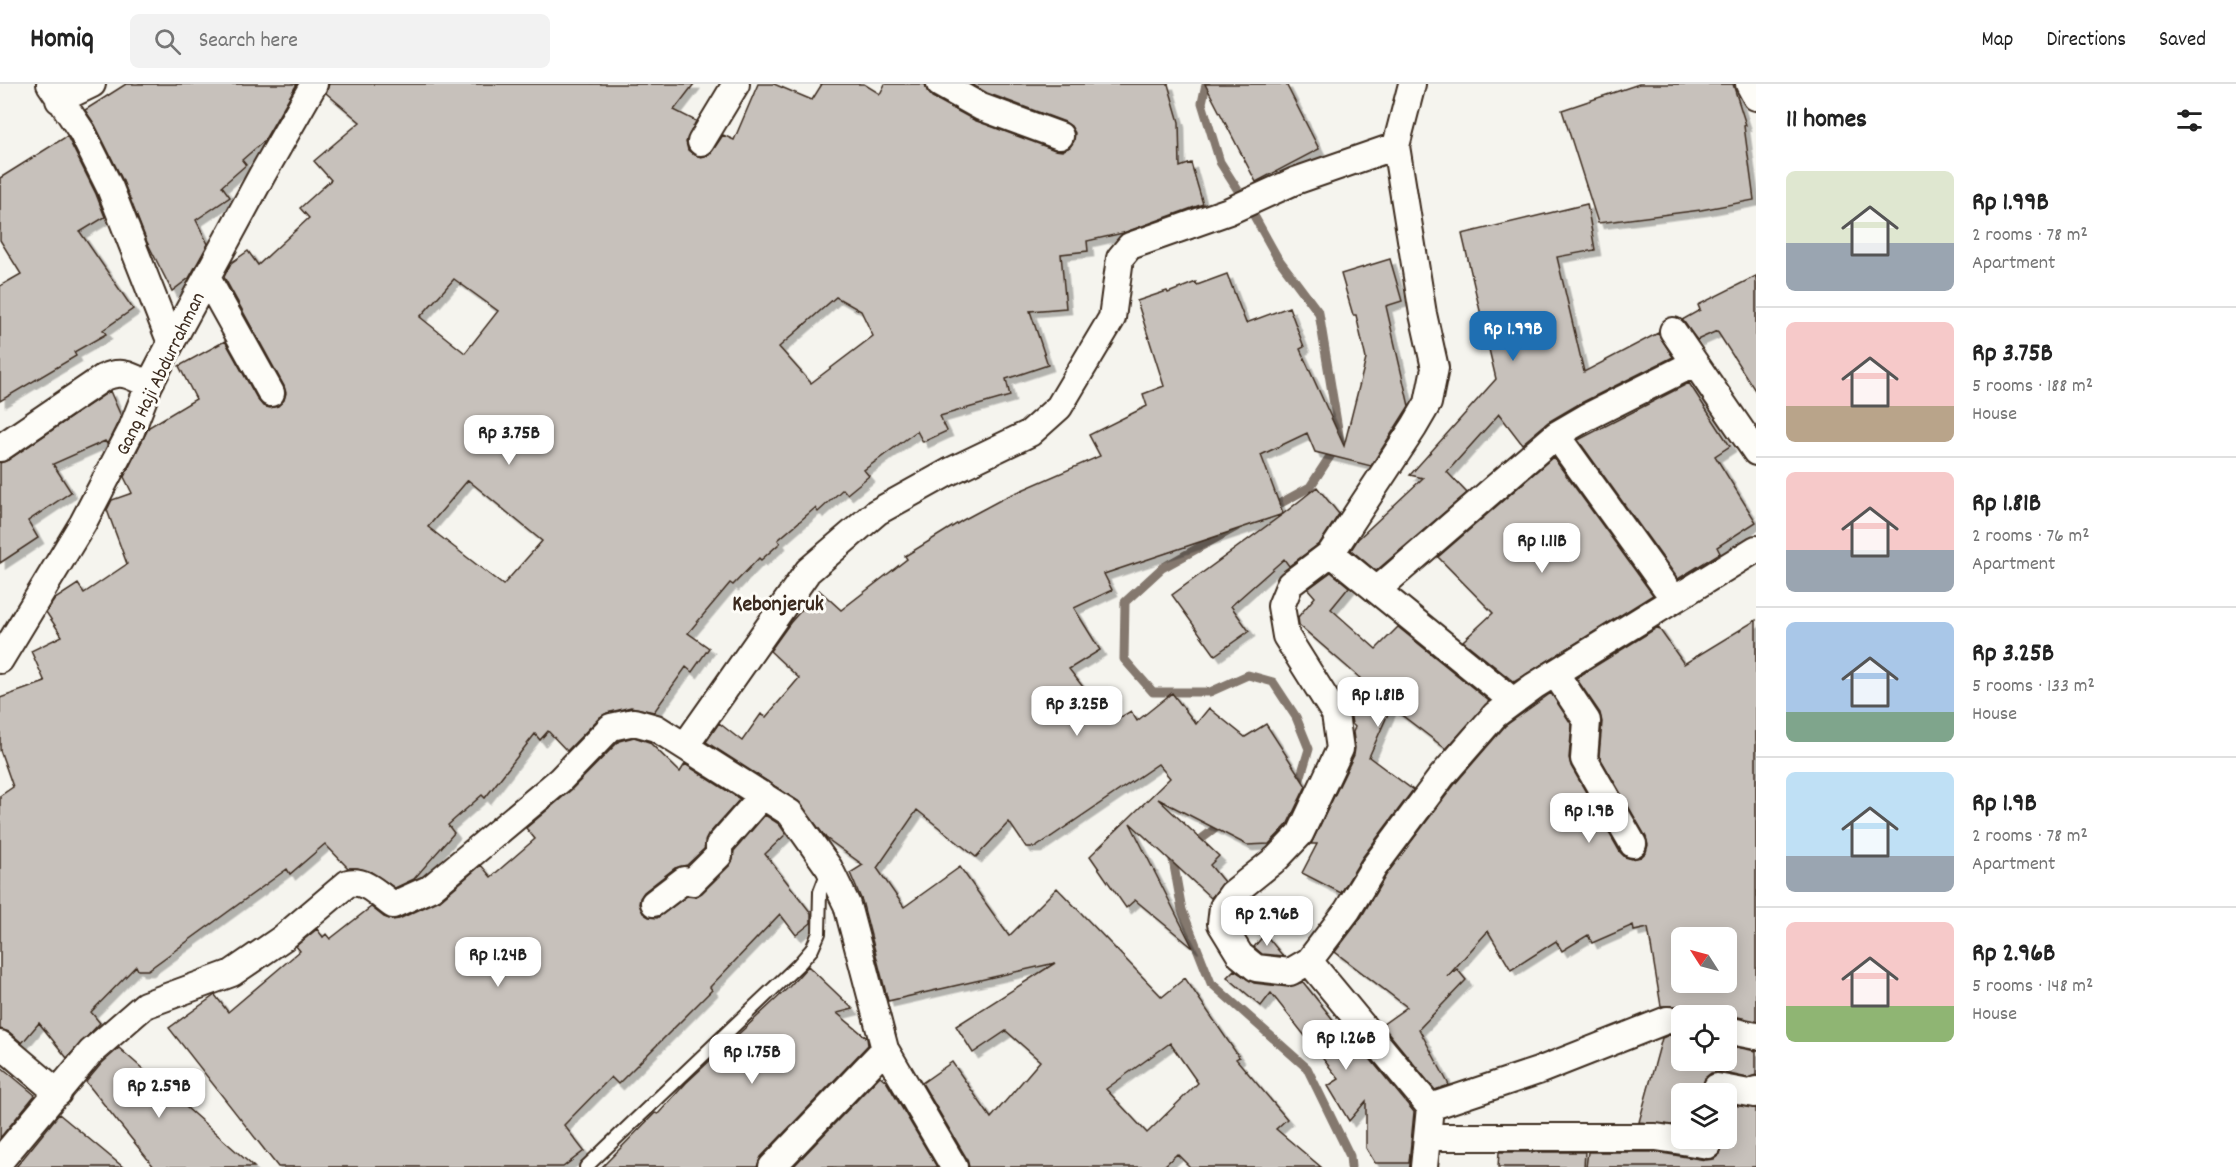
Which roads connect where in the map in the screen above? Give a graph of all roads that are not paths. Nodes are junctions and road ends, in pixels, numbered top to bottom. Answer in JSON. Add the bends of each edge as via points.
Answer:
{"nodes":[{"id":1,"x":92,"y":84,"type":"edge"},
{"id":2,"x":314,"y":84,"type":"edge"},
{"id":3,"x":736,"y":84,"type":"edge"},
{"id":4,"x":940,"y":84,"type":"edge"},
{"id":5,"x":1412,"y":84,"type":"edge"},
{"id":6,"x":1749,"y":84,"type":"edge"},
{"id":7,"x":55,"y":92,"type":"edge"},
{"id":8,"x":1756,"y":97,"type":"edge"},
{"id":9,"x":1060,"y":136,"type":"dead end"},
{"id":10,"x":701,"y":142,"type":"dead end"},
{"id":11,"x":1396,"y":146,"type":"junction"},
{"id":12,"x":207,"y":278,"type":"junction"},
{"id":13,"x":1673,"y":331,"type":"dead end"},
{"id":14,"x":171,"y":343,"type":"junction"},
{"id":15,"x":1695,"y":363,"type":"junction"},
{"id":16,"x":149,"y":385,"type":"junction"},
{"id":17,"x":271,"y":393,"type":"dead end"},
{"id":18,"x":1556,"y":435,"type":"junction"},
{"id":19,"x":0,"y":448,"type":"edge"},
{"id":20,"x":1756,"y":452,"type":"edge"},
{"id":21,"x":1756,"y":549,"type":"edge"},
{"id":22,"x":1331,"y":553,"type":"junction"},
{"id":23,"x":1377,"y":590,"type":"junction"},
{"id":24,"x":1674,"y":599,"type":"junction"},
{"id":25,"x":0,"y":660,"type":"edge"},
{"id":26,"x":1555,"y":673,"type":"junction"},
{"id":27,"x":1514,"y":701,"type":"junction"},
{"id":28,"x":685,"y":746,"type":"junction"},
{"id":29,"x":763,"y":795,"type":"junction"},
{"id":30,"x":1633,"y":844,"type":"dead end"},
{"id":31,"x":829,"y":868,"type":"junction"},
{"id":32,"x":654,"y":903,"type":"dead end"},
{"id":33,"x":1309,"y":961,"type":"junction"},
{"id":34,"x":1671,"y":1020,"type":"edge"},
{"id":35,"x":1737,"y":1032,"type":"edge"},
{"id":36,"x":1756,"y":1036,"type":"edge"},
{"id":37,"x":0,"y":1044,"type":"edge"},
{"id":38,"x":885,"y":1049,"type":"junction"},
{"id":39,"x":1756,"y":1090,"type":"edge"},
{"id":40,"x":1737,"y":1091,"type":"edge"},
{"id":41,"x":58,"y":1093,"type":"junction"},
{"id":42,"x":1430,"y":1107,"type":"junction"},
{"id":43,"x":1427,"y":1137,"type":"junction"},
{"id":44,"x":1671,"y":1139,"type":"edge"},
{"id":45,"x":0,"y":1161,"type":"edge"},
{"id":46,"x":586,"y":1167,"type":"edge"},
{"id":47,"x":772,"y":1167,"type":"edge"},
{"id":48,"x":954,"y":1167,"type":"edge"},
{"id":49,"x":1424,"y":1167,"type":"edge"}],
"edges":[{"from":1,"to":7,"type":"street"},
{"from":2,"to":12,"type":"street","name":"Gang Haji Abdurrahman"},
{"from":3,"to":10,"type":"street"},
{"from":4,"to":9,"type":"street","via":[[981,107]]},
{"from":5,"to":11,"type":"street"},
{"from":6,"to":8,"type":"street"},
{"from":7,"to":14,"type":"street","via":[[82,132],[111,188]]},
{"from":11,"to":22,"type":"street","via":[[1435,368],[1428,403]]},
{"from":11,"to":28,"type":"street","via":[[1130,246],[1120,258],[1112,318],[1059,406],[1030,433],[877,512],[808,571]]},
{"from":12,"to":14,"type":"street","name":"Gang Haji Abdurrahman"},
{"from":12,"to":17,"type":"street"},
{"from":13,"to":15,"type":"street"},
{"from":14,"to":16,"type":"street","name":"Gang Haji Abdurrahman"},
{"from":15,"to":18,"type":"street"},
{"from":15,"to":20,"type":"street"},
{"from":16,"to":19,"type":"street","via":[[115,372]]},
{"from":16,"to":25,"type":"street","name":"Gang Haji Abdurrahman","via":[[131,431],[83,523]]},
{"from":18,"to":23,"type":"street"},
{"from":18,"to":24,"type":"street"},
{"from":21,"to":24,"type":"street"},
{"from":22,"to":23,"type":"street"},
{"from":22,"to":33,"type":"street","via":[[1290,584],[1281,606],[1286,636],[1335,714],[1340,749],[1300,834],[1232,894],[1223,907],[1221,924],[1240,955],[1256,968],[1290,972]]},
{"from":23,"to":27,"type":"street"},
{"from":24,"to":26,"type":"street"},
{"from":26,"to":27,"type":"street"},
{"from":26,"to":30,"type":"street","via":[[1587,721],[1584,759]]},
{"from":27,"to":33,"type":"street","via":[[1495,715],[1442,777]]},
{"from":28,"to":29,"type":"street"},
{"from":28,"to":41,"type":"street","via":[[656,728],[634,722],[611,727],[560,780],[431,888],[393,905],[357,881],[348,883],[232,973],[145,1005],[91,1052]]},
{"from":29,"to":31,"type":"street","via":[[790,813]]},
{"from":29,"to":32,"type":"street","via":[[719,845],[719,855],[692,882],[684,880]]},
{"from":31,"to":38,"type":"street","via":[[847,905]]},
{"from":31,"to":46,"type":"lane","via":[[820,892],[819,933],[812,949]]},
{"from":33,"to":42,"type":"street"},
{"from":34,"to":42,"type":"street"},
{"from":35,"to":36,"type":"street"},
{"from":37,"to":41,"type":"street"},
{"from":38,"to":47,"type":"street"},
{"from":38,"to":48,"type":"street"},
{"from":39,"to":40,"type":"street","via":[[1754,1094]]},
{"from":41,"to":45,"type":"street"},
{"from":42,"to":43,"type":"street"},
{"from":43,"to":44,"type":"street"},
{"from":43,"to":49,"type":"street"}]}
